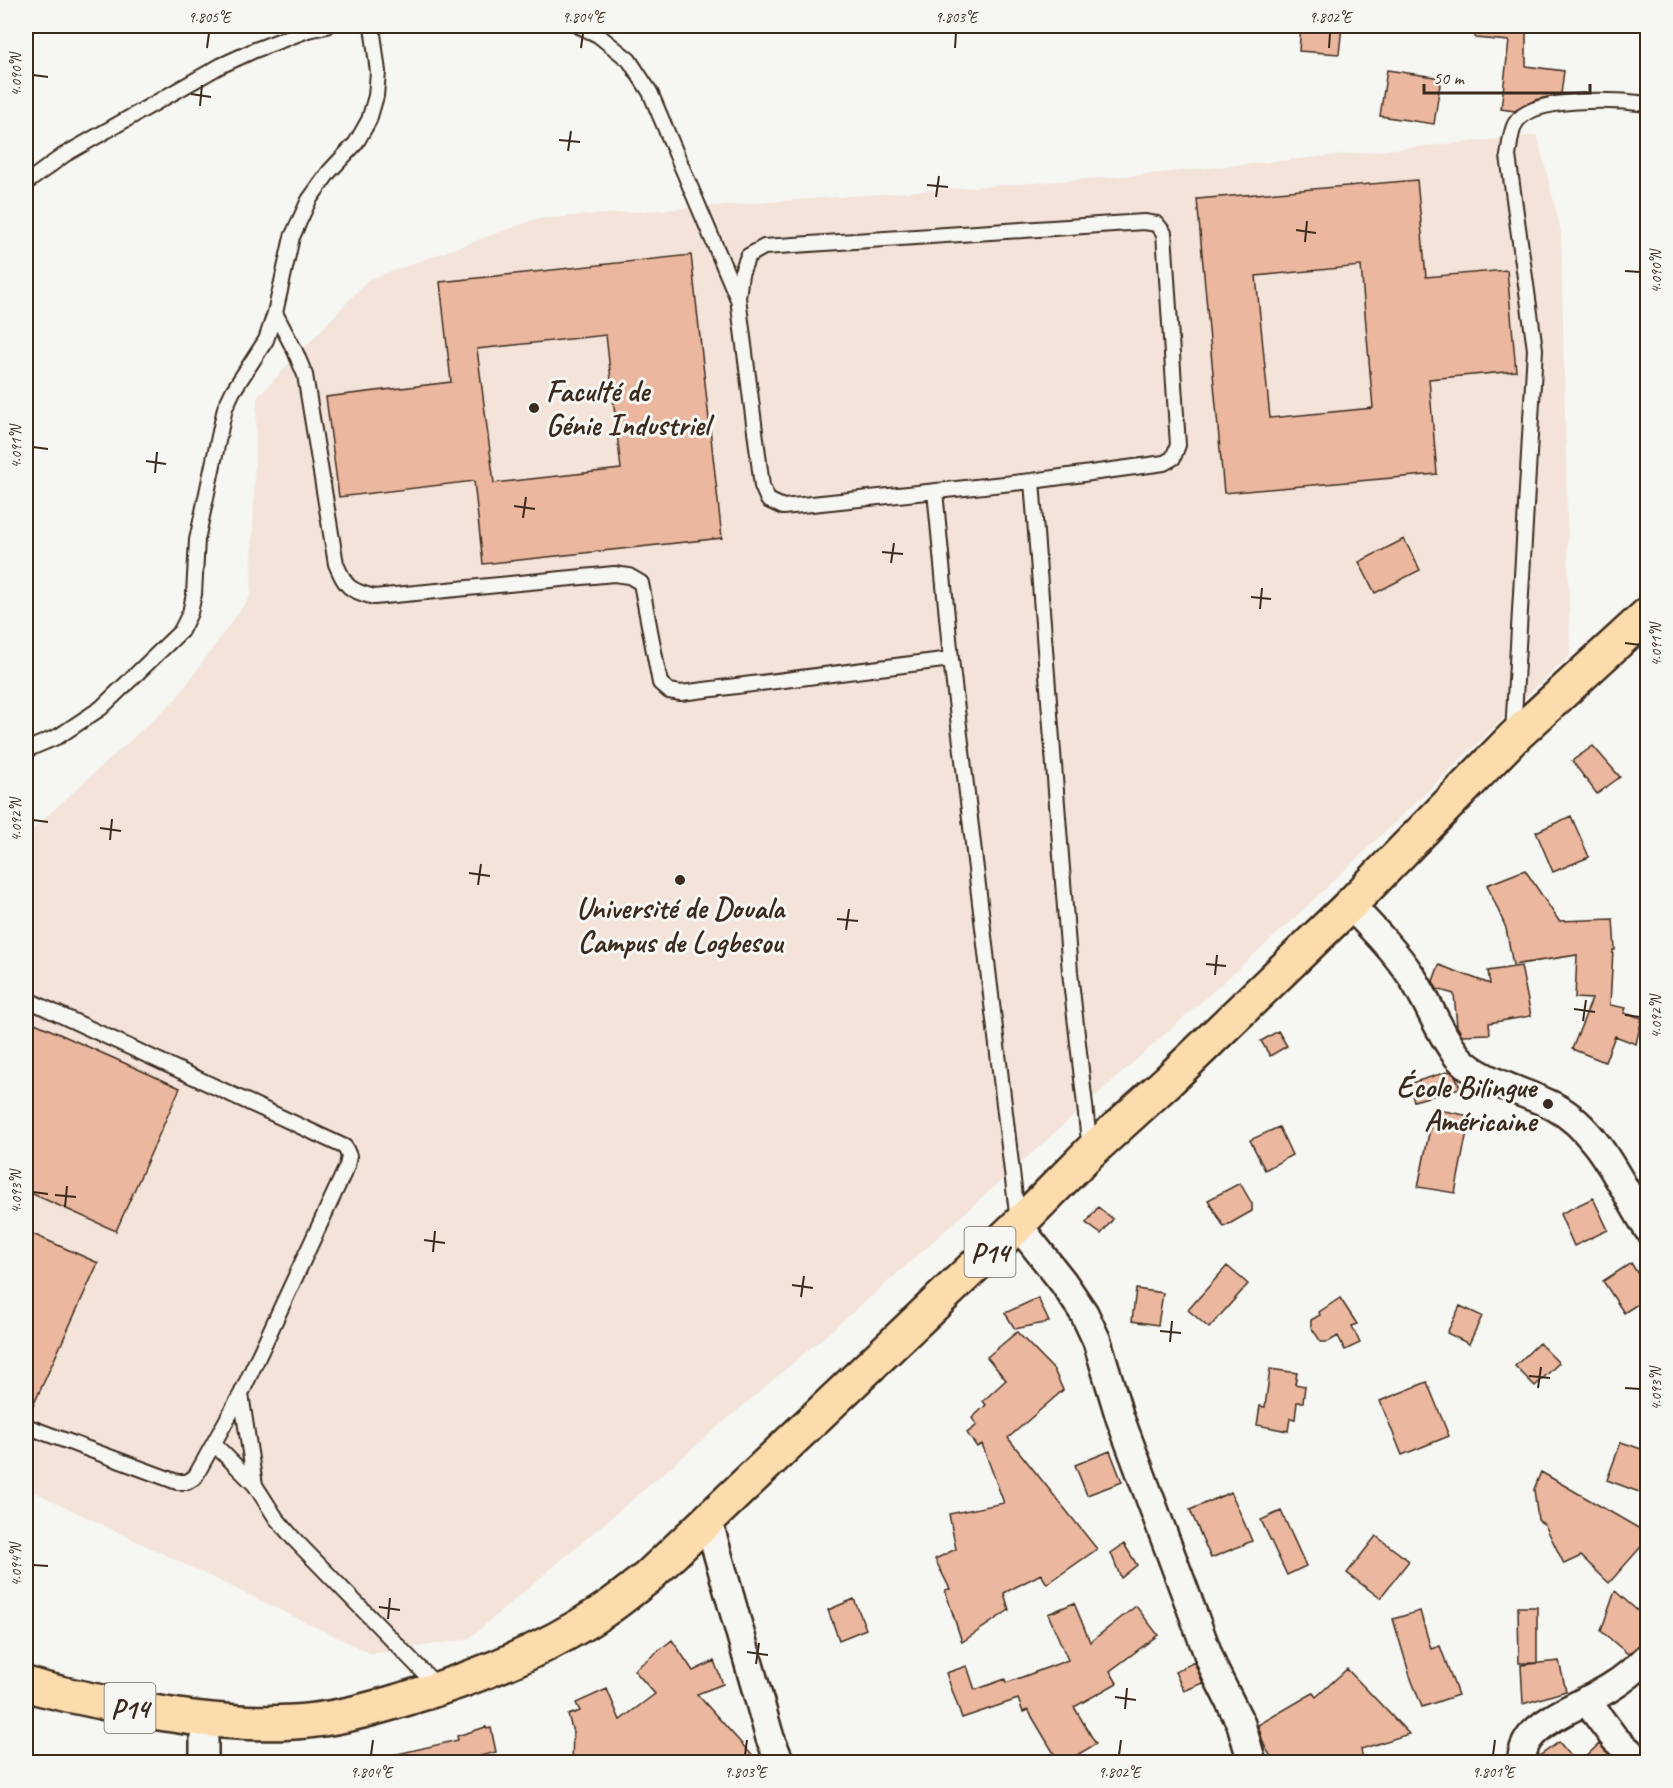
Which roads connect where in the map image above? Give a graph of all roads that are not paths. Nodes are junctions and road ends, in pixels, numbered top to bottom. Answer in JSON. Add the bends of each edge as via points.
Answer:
{"nodes":[{"id":1,"x":327,"y":26,"type":"edge"},
{"id":2,"x":372,"y":26,"type":"edge"},
{"id":3,"x":579,"y":26,"type":"edge"},
{"id":4,"x":1647,"y":104,"type":"edge"},
{"id":5,"x":26,"y":183,"type":"edge"},
{"id":6,"x":738,"y":298,"type":"junction"},
{"id":7,"x":275,"y":313,"type":"junction"},
{"id":8,"x":1032,"y":481,"type":"junction"},
{"id":9,"x":935,"y":491,"type":"junction"},
{"id":10,"x":1647,"y":614,"type":"edge"},
{"id":11,"x":951,"y":658,"type":"junction"},
{"id":12,"x":1513,"y":738,"type":"junction"},
{"id":13,"x":26,"y":750,"type":"edge"},
{"id":14,"x":1350,"y":905,"type":"junction"},
{"id":15,"x":26,"y":999,"type":"edge"},
{"id":16,"x":1090,"y":1152,"type":"junction"},
{"id":17,"x":1018,"y":1225,"type":"junction"},
{"id":18,"x":1647,"y":1229,"type":"edge"},
{"id":19,"x":241,"y":1394,"type":"junction"},
{"id":20,"x":26,"y":1426,"type":"edge"},
{"id":21,"x":214,"y":1444,"type":"junction"},
{"id":22,"x":255,"y":1485,"type":"junction"},
{"id":23,"x":708,"y":1520,"type":"junction"},
{"id":24,"x":1647,"y":1657,"type":"edge"},
{"id":25,"x":26,"y":1684,"type":"edge"},
{"id":26,"x":440,"y":1689,"type":"junction"},
{"id":27,"x":1586,"y":1700,"type":"junction"},
{"id":28,"x":204,"y":1719,"type":"junction"},
{"id":29,"x":204,"y":1762,"type":"edge"},
{"id":30,"x":780,"y":1762,"type":"edge"},
{"id":31,"x":1252,"y":1762,"type":"edge"},
{"id":32,"x":1521,"y":1762,"type":"edge"},
{"id":33,"x":1641,"y":1762,"type":"edge"}],
"edges":[{"from":1,"to":5,"type":"lane","via":[[220,66],[64,154]]},
{"from":2,"to":7,"type":"lane","via":[[378,72],[369,120],[356,143],[309,201],[292,237]]},
{"from":3,"to":6,"type":"lane","via":[[598,34],[629,60],[650,92]]},
{"from":4,"to":12,"type":"lane","via":[[1600,101],[1544,106],[1528,111],[1516,123],[1510,138],[1508,156],[1535,349]]},
{"from":6,"to":8,"type":"lane","via":[[748,256],[764,248],[1157,224],[1164,233],[1165,245],[1178,446],[1173,458],[1164,464]]},
{"from":6,"to":9,"type":"lane","via":[[762,486],[768,500],[783,507]]},
{"from":7,"to":11,"type":"lane","via":[[305,375],[336,564],[344,582],[355,592],[374,597],[614,574],[629,576],[641,583],[660,683],[669,691],[681,693]]},
{"from":7,"to":13,"type":"lane","via":[[266,340],[225,408],[197,540],[194,594],[180,631],[101,708],[59,736]]},
{"from":8,"to":9,"type":"lane"},
{"from":8,"to":16,"type":"lane","via":[[1070,972]]},
{"from":9,"to":11,"type":"lane"},
{"from":10,"to":12,"type":"main road","number":"P14"},
{"from":11,"to":17,"type":"lane"},
{"from":12,"to":14,"type":"main road","number":"P14"},
{"from":14,"to":16,"type":"main road","number":"P14"},
{"from":14,"to":18,"type":"street","via":[[1411,976],[1458,1057],[1482,1076],[1556,1107],[1572,1118],[1592,1137]]},
{"from":15,"to":19,"type":"lane","via":[[345,1147],[349,1156],[347,1166]]},
{"from":16,"to":17,"type":"main road","number":"P14"},
{"from":17,"to":23,"type":"main road","number":"P14"},
{"from":17,"to":31,"type":"street","via":[[1079,1305],[1097,1341],[1120,1418],[1214,1670],[1241,1724]]},
{"from":19,"to":21,"type":"lane"},
{"from":19,"to":22,"type":"lane"},
{"from":20,"to":21,"type":"lane","via":[[177,1482],[195,1477]]},
{"from":21,"to":22,"type":"lane"},
{"from":22,"to":26,"type":"lane","via":[[293,1538]]},
{"from":23,"to":26,"type":"main road","number":"P14","via":[[647,1578],[599,1614],[506,1664]]},
{"from":23,"to":30,"type":"street"},
{"from":24,"to":27,"type":"street","via":[[1611,1687]]},
{"from":25,"to":28,"type":"main road","number":"P14","via":[[135,1709]]},
{"from":26,"to":28,"type":"main road","number":"P14","via":[[339,1717],[306,1721]]},
{"from":27,"to":32,"type":"street","via":[[1528,1739]]},
{"from":27,"to":33,"type":"street","via":[[1615,1739]]},
{"from":28,"to":29,"type":"street"}]}
